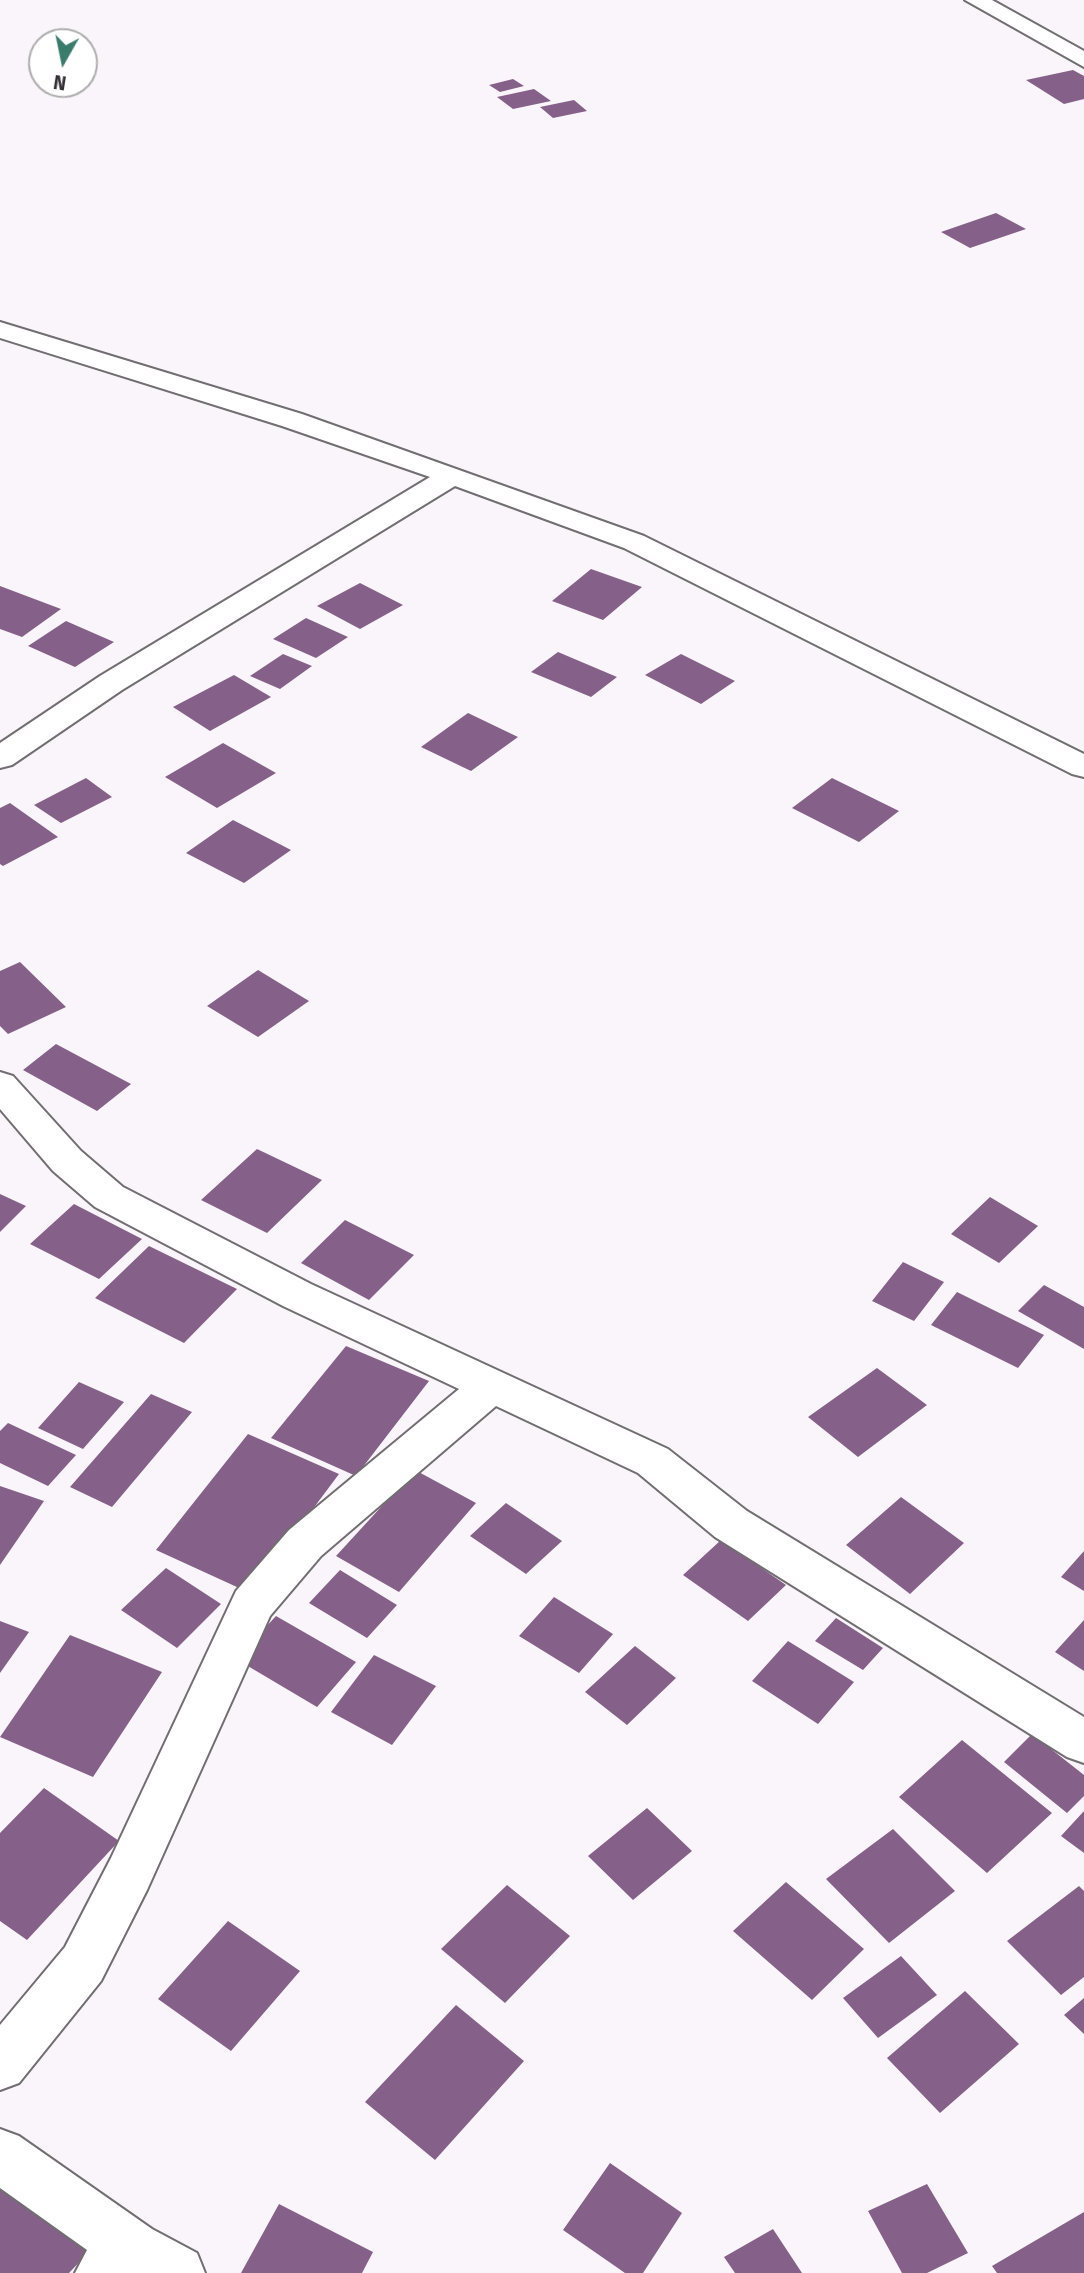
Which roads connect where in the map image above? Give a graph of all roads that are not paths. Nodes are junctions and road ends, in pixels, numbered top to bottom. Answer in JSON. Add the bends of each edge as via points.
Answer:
{"nodes":[{"id":1,"x":976,"y":0,"type":"edge"},
{"id":2,"x":1084,"y":60,"type":"edge"},
{"id":3,"x":0,"y":330,"type":"edge"},
{"id":4,"x":453,"y":475,"type":"junction"},
{"id":5,"x":0,"y":758,"type":"edge"},
{"id":6,"x":1084,"y":767,"type":"edge"},
{"id":7,"x":0,"y":1085,"type":"edge"},
{"id":8,"x":493,"y":1384,"type":"junction"},
{"id":9,"x":1084,"y":1741,"type":"edge"},
{"id":10,"x":0,"y":2065,"type":"edge"},
{"id":11,"x":0,"y":2155,"type":"edge"},
{"id":12,"x":137,"y":2265,"type":"edge"}],
"edges":[{"from":1,"to":2,"type":"street"},
{"from":3,"to":4,"type":"street"},
{"from":4,"to":5,"type":"street","via":[[111,683]]},
{"from":4,"to":6,"type":"street","via":[[634,542]]},
{"from":7,"to":8,"type":"street","via":[[67,1161],[109,1197],[297,1295]]},
{"from":8,"to":9,"type":"street","via":[[653,1461],[731,1524]]},
{"from":8,"to":10,"type":"street","via":[[305,1543],[252,1604],[83,1964]]},
{"from":11,"to":12,"type":"street"}]}
